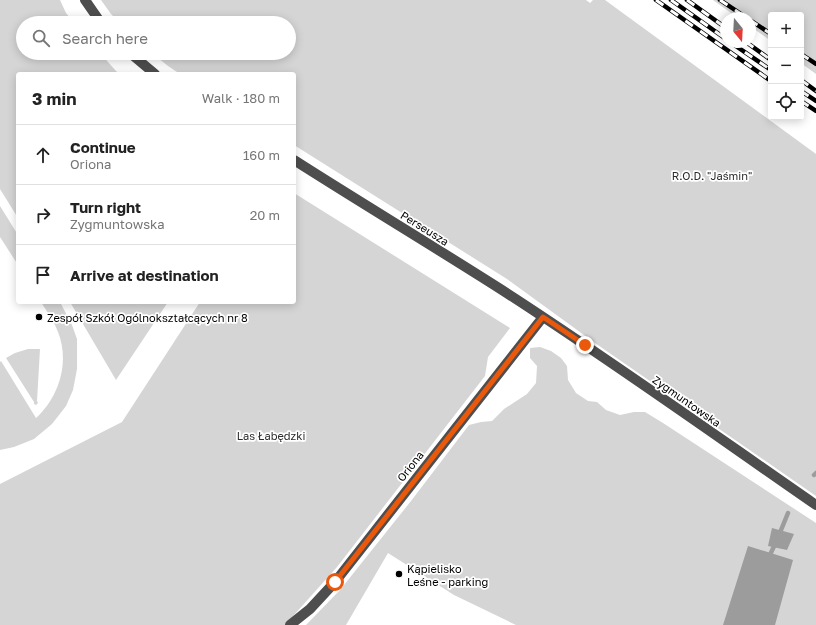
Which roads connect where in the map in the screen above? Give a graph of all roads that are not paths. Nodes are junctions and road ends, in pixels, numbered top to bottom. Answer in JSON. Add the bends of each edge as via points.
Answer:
{"nodes":[{"id":1,"x":85,"y":0,"type":"edge"},
{"id":2,"x":96,"y":16,"type":"edge"},
{"id":3,"x":138,"y":60,"type":"edge"},
{"id":4,"x":153,"y":72,"type":"edge"},
{"id":5,"x":296,"y":161,"type":"edge"},
{"id":6,"x":543,"y":317,"type":"junction"},
{"id":7,"x":816,"y":505,"type":"edge"},
{"id":8,"x":290,"y":625,"type":"edge"}],
"edges":[{"from":1,"to":2,"type":"street"},
{"from":3,"to":4,"type":"street"},
{"from":5,"to":6,"type":"street","name":"Perseusza"},
{"from":6,"to":7,"type":"street","name":"Zygmuntowska"},
{"from":6,"to":8,"type":"street","name":"Oriona","via":[[335,582],[310,610]]}]}
